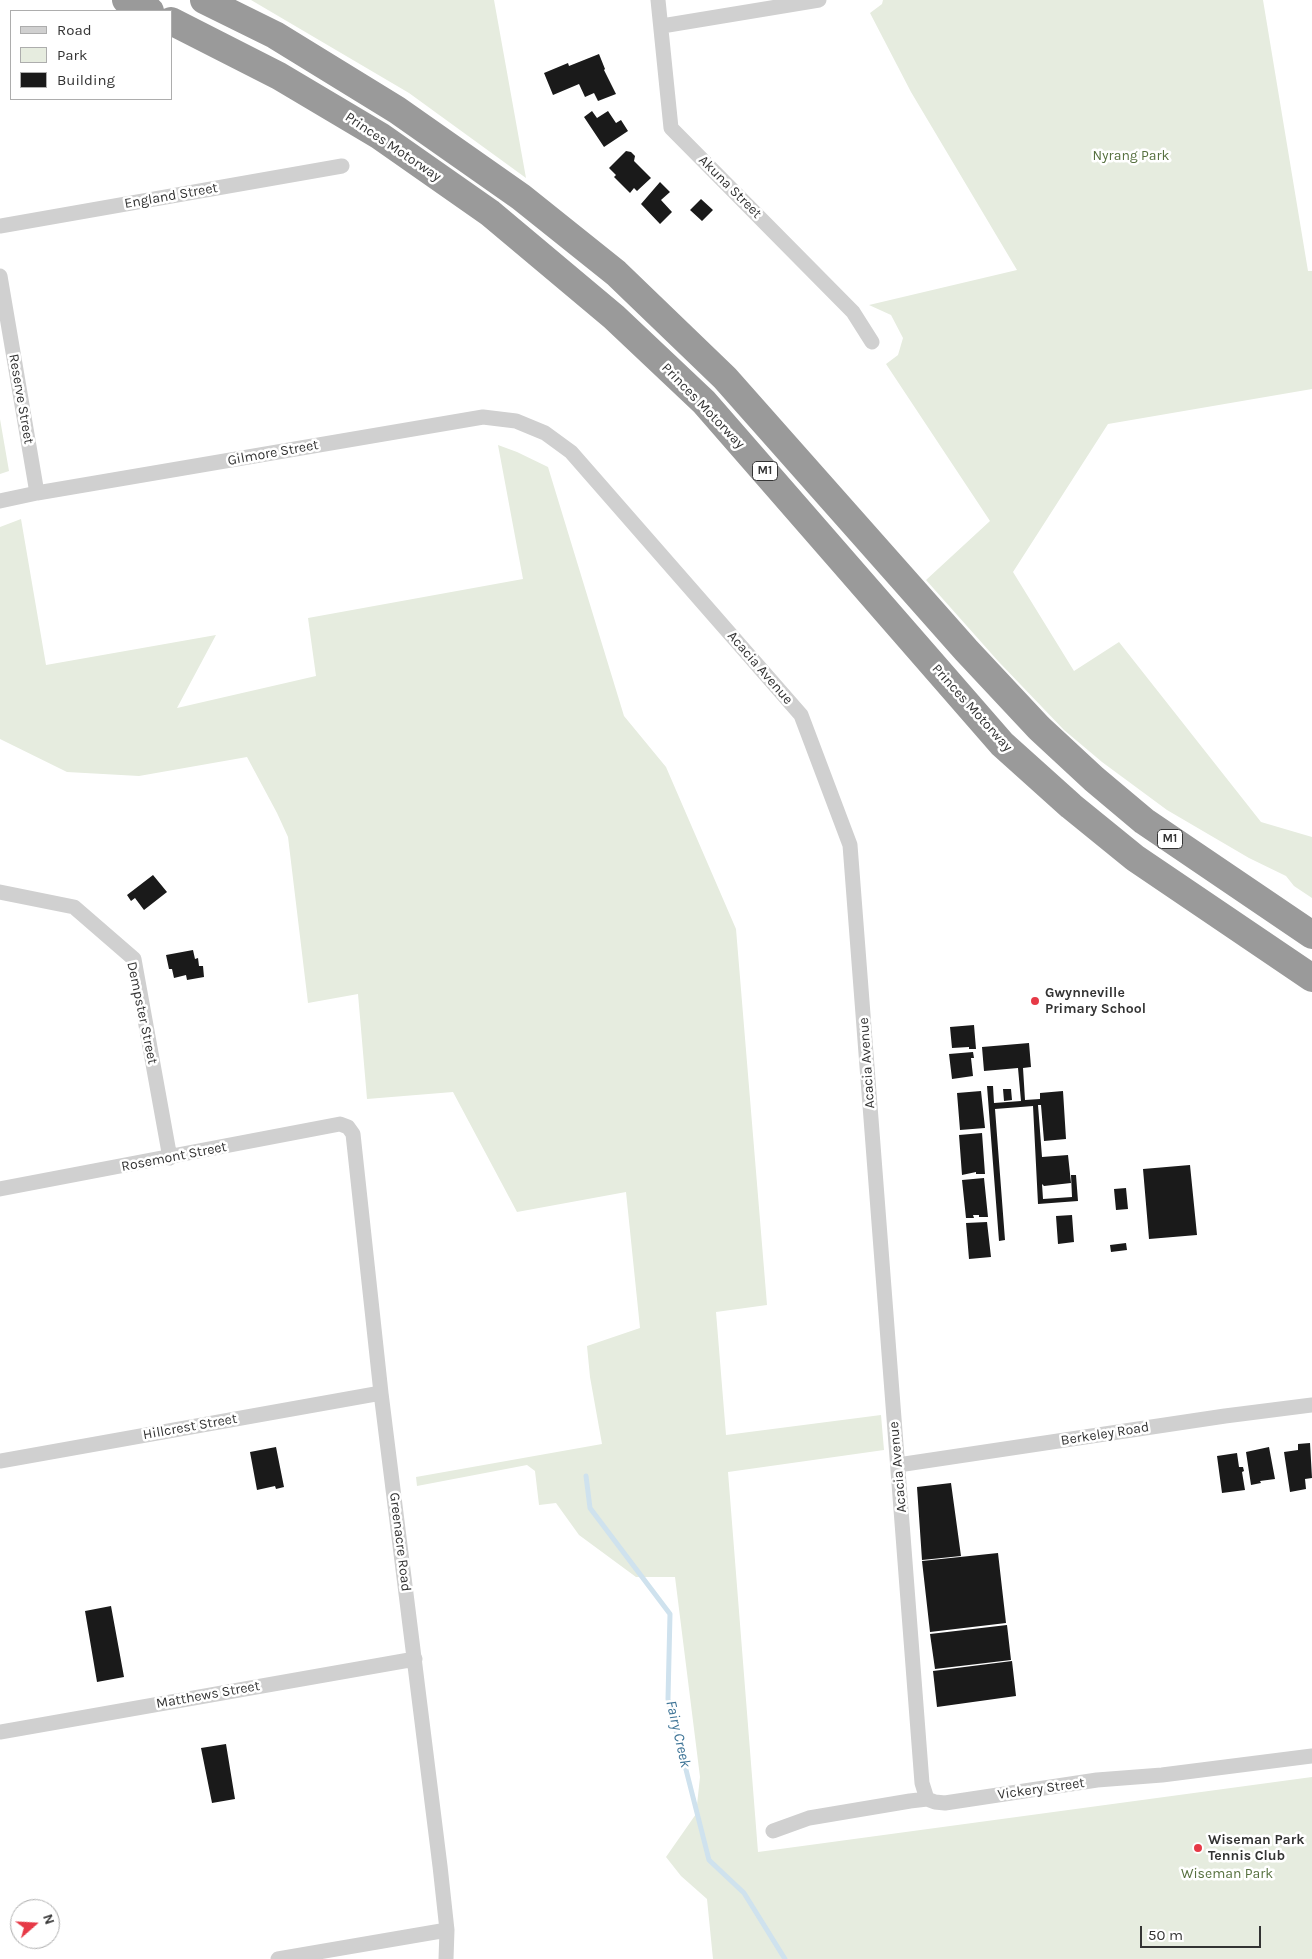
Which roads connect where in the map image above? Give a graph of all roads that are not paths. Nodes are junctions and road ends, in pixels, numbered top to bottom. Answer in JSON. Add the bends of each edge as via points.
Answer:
{"nodes":[{"id":1,"x":126,"y":0,"type":"edge"},
{"id":2,"x":204,"y":0,"type":"edge"},
{"id":3,"x":658,"y":0,"type":"edge"},
{"id":4,"x":819,"y":0,"type":"edge"},
{"id":5,"x":148,"y":10,"type":"edge"},
{"id":6,"x":172,"y":22,"type":"edge"},
{"id":7,"x":662,"y":26,"type":"junction"},
{"id":8,"x":342,"y":166,"type":"dead end"},
{"id":9,"x":0,"y":226,"type":"edge"},
{"id":10,"x":0,"y":276,"type":"edge"},
{"id":11,"x":872,"y":342,"type":"dead end"},
{"id":12,"x":545,"y":433,"type":"joint"},
{"id":13,"x":37,"y":493,"type":"junction"},
{"id":14,"x":0,"y":501,"type":"edge"},
{"id":15,"x":0,"y":892,"type":"edge"},
{"id":16,"x":1312,"y":935,"type":"edge"},
{"id":17,"x":1312,"y":978,"type":"edge"},
{"id":18,"x":348,"y":1127,"type":"joint"},
{"id":19,"x":170,"y":1158,"type":"junction"},
{"id":20,"x":0,"y":1189,"type":"edge"},
{"id":21,"x":381,"y":1393,"type":"junction"},
{"id":22,"x":1312,"y":1405,"type":"edge"},
{"id":23,"x":0,"y":1461,"type":"edge"},
{"id":24,"x":898,"y":1465,"type":"junction"},
{"id":25,"x":415,"y":1659,"type":"junction"},
{"id":26,"x":0,"y":1732,"type":"edge"},
{"id":27,"x":1312,"y":1756,"type":"edge"},
{"id":28,"x":927,"y":1799,"type":"junction"},
{"id":29,"x":773,"y":1831,"type":"dead end"},
{"id":30,"x":447,"y":1930,"type":"junction"},
{"id":31,"x":278,"y":1959,"type":"edge"},
{"id":32,"x":446,"y":1959,"type":"edge"}],
"edges":[{"from":1,"to":5,"type":"highway"},
{"from":2,"to":16,"type":"highway","number":"M1","via":[[275,36],[398,110],[521,197],[616,273],[725,378],[1039,728],[1144,821]]},
{"from":3,"to":7,"type":"street","name":"Akuna Street"},
{"from":4,"to":7,"type":"street"},
{"from":6,"to":17,"type":"highway","name":"Princes Motorway","number":"M1","via":[[279,76],[380,136],[490,214],[607,311],[704,402],[1002,744],[1135,858]]},
{"from":7,"to":11,"type":"street","name":"Akuna Street","via":[[672,128],[853,312]]},
{"from":8,"to":9,"type":"street","name":"England Street"},
{"from":10,"to":13,"type":"street","name":"Reserve Street"},
{"from":12,"to":13,"type":"street","name":"Gilmore Street","via":[[516,421],[483,417]]},
{"from":12,"to":24,"type":"street","name":"Acacia Avenue","via":[[571,452],[801,715],[850,845]]},
{"from":13,"to":14,"type":"street","name":"Gilmore Street"},
{"from":15,"to":19,"type":"street","name":"Dempster Street","via":[[74,907],[134,958]]},
{"from":18,"to":19,"type":"street","name":"Rosemont Street","via":[[340,1124]]},
{"from":18,"to":21,"type":"street","name":"Greenacre Road","via":[[353,1134]]},
{"from":19,"to":20,"type":"street","name":"Rosemont Street"},
{"from":21,"to":23,"type":"street","name":"Hillcrest Street"},
{"from":21,"to":25,"type":"street","name":"Greenacre Road"},
{"from":22,"to":24,"type":"street","name":"Berkeley Road"},
{"from":24,"to":28,"type":"street","name":"Acacia Avenue","via":[[922,1783]]},
{"from":25,"to":26,"type":"street","name":"Matthews Street"},
{"from":25,"to":30,"type":"street","name":"Greenacre Road"},
{"from":27,"to":28,"type":"street","name":"Vickery Street","via":[[1097,1780],[945,1803]]},
{"from":28,"to":29,"type":"street","name":"Vickery Street","via":[[809,1818]]},
{"from":30,"to":31,"type":"street"},
{"from":30,"to":32,"type":"street","name":"Greenacre Road"}]}
